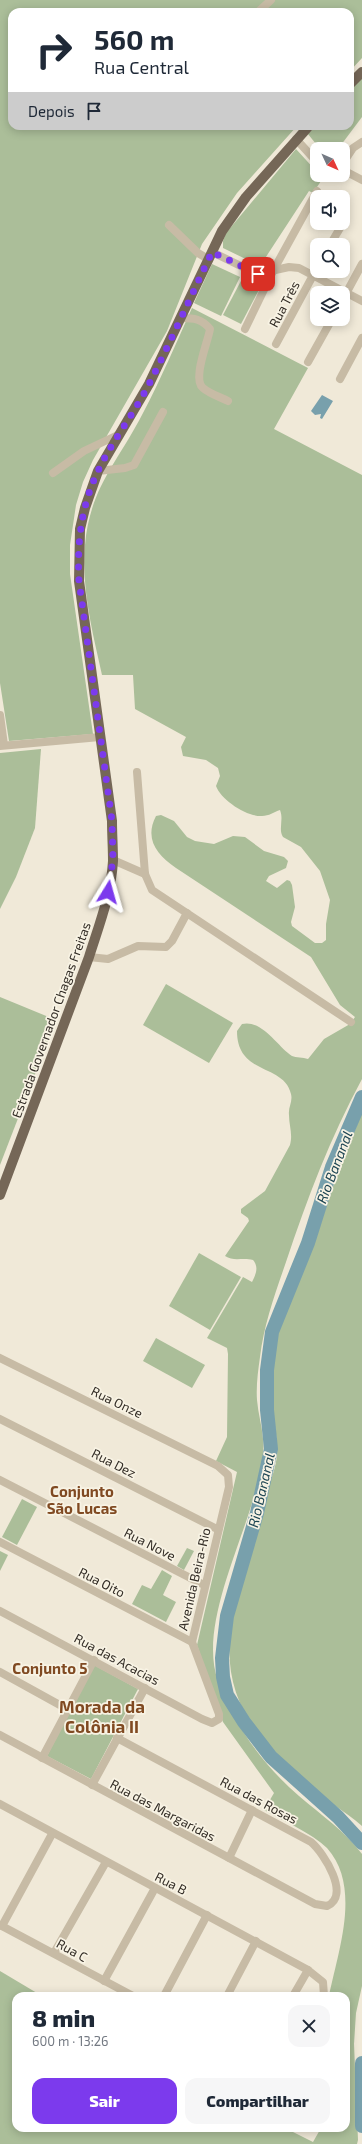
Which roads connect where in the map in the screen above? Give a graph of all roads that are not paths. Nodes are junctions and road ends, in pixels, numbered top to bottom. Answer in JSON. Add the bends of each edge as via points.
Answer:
{"nodes":[{"id":1,"x":271,"y":0,"type":"edge"},
{"id":2,"x":262,"y":8,"type":"edge"},
{"id":3,"x":362,"y":72,"type":"edge"},
{"id":4,"x":354,"y":80,"type":"edge"},
{"id":5,"x":305,"y":130,"type":"edge"},
{"id":6,"x":296,"y":138,"type":"junction"},
{"id":7,"x":362,"y":142,"type":"edge"},
{"id":8,"x":350,"y":152,"type":"edge"},
{"id":9,"x":310,"y":154,"type":"edge"},
{"id":10,"x":350,"y":174,"type":"edge"},
{"id":11,"x":362,"y":180,"type":"edge"},
{"id":12,"x":310,"y":204,"type":"edge"},
{"id":13,"x":169,"y":225,"type":"dead end"},
{"id":14,"x":210,"y":256,"type":"junction"},
{"id":15,"x":362,"y":264,"type":"edge"},
{"id":16,"x":273,"y":271,"type":"junction"},
{"id":17,"x":310,"y":271,"type":"edge"},
{"id":18,"x":312,"y":278,"type":"edge"},
{"id":19,"x":322,"y":278,"type":"edge"},
{"id":20,"x":332,"y":286,"type":"edge"},
{"id":21,"x":350,"y":287,"type":"edge"},
{"id":22,"x":350,"y":297,"type":"edge"},
{"id":23,"x":362,"y":301,"type":"edge"},
{"id":24,"x":181,"y":318,"type":"junction"},
{"id":25,"x":328,"y":326,"type":"edge"},
{"id":26,"x":245,"y":329,"type":"dead end"},
{"id":27,"x":362,"y":338,"type":"edge"},
{"id":28,"x":276,"y":344,"type":"dead end"},
{"id":29,"x":308,"y":362,"type":"dead end"},
{"id":30,"x":340,"y":379,"type":"dead end"},
{"id":31,"x":228,"y":401,"type":"dead end"},
{"id":32,"x":163,"y":412,"type":"dead end"},
{"id":33,"x":120,"y":434,"type":"junction"},
{"id":34,"x":98,"y":471,"type":"junction"},
{"id":35,"x":53,"y":473,"type":"dead end"},
{"id":36,"x":0,"y":716,"type":"edge"},
{"id":37,"x":100,"y":737,"type":"junction"},
{"id":38,"x":2,"y":745,"type":"edge"},
{"id":39,"x":137,"y":772,"type":"dead end"},
{"id":40,"x":113,"y":860,"type":"junction"},
{"id":41,"x":144,"y":874,"type":"junction"},
{"id":42,"x":187,"y":913,"type":"junction"},
{"id":43,"x":89,"y":957,"type":"junction"},
{"id":44,"x":351,"y":1022,"type":"dead end"},
{"id":45,"x":0,"y":1195,"type":"edge"},
{"id":46,"x":0,"y":1358,"type":"edge"},
{"id":47,"x":0,"y":1420,"type":"edge"},
{"id":48,"x":223,"y":1470,"type":"joint"},
{"id":49,"x":0,"y":1480,"type":"edge"},
{"id":50,"x":217,"y":1529,"type":"junction"},
{"id":51,"x":0,"y":1542,"type":"edge"},
{"id":52,"x":204,"y":1585,"type":"junction"},
{"id":53,"x":0,"y":1611,"type":"edge"},
{"id":54,"x":192,"y":1642,"type":"junction"},
{"id":55,"x":94,"y":1660,"type":"junction"},
{"id":56,"x":0,"y":1672,"type":"edge"},
{"id":57,"x":145,"y":1688,"type":"junction"},
{"id":58,"x":67,"y":1709,"type":"junction"},
{"id":59,"x":220,"y":1716,"type":"joint"},
{"id":60,"x":0,"y":1735,"type":"edge"},
{"id":61,"x":117,"y":1738,"type":"junction"},
{"id":62,"x":42,"y":1758,"type":"junction"},
{"id":63,"x":92,"y":1786,"type":"junction"},
{"id":64,"x":1,"y":1807,"type":"edge"},
{"id":65,"x":252,"y":1810,"type":"junction"},
{"id":66,"x":52,"y":1834,"type":"junction"},
{"id":67,"x":229,"y":1858,"type":"junction"},
{"id":68,"x":106,"y":1862,"type":"junction"},
{"id":69,"x":155,"y":1888,"type":"junction"},
{"id":70,"x":315,"y":1904,"type":"joint"},
{"id":71,"x":207,"y":1915,"type":"junction"},
{"id":72,"x":1,"y":1925,"type":"edge"},
{"id":73,"x":256,"y":1941,"type":"junction"},
{"id":74,"x":54,"y":1953,"type":"junction"},
{"id":75,"x":308,"y":1970,"type":"junction"},
{"id":76,"x":104,"y":1981,"type":"junction"},
{"id":77,"x":125,"y":1992,"type":"edge"},
{"id":78,"x":166,"y":1992,"type":"edge"},
{"id":79,"x":229,"y":1992,"type":"edge"},
{"id":80,"x":295,"y":1992,"type":"edge"},
{"id":81,"x":324,"y":1992,"type":"edge"}],
"edges":[{"from":1,"to":2,"type":"street"},
{"from":3,"to":4,"type":"main road"},
{"from":5,"to":6,"type":"main road","name":"Estrada Governador Chagas Freitas"},
{"from":6,"to":9,"type":"street"},
{"from":6,"to":14,"type":"main road","name":"Estrada Governador Chagas Freitas","via":[[246,197],[222,231]]},
{"from":7,"to":8,"type":"street"},
{"from":10,"to":11,"type":"street"},
{"from":12,"to":16,"type":"street"},
{"from":13,"to":14,"type":"street","via":[[198,253]]},
{"from":14,"to":16,"type":"street","via":[[255,273]]},
{"from":14,"to":24,"type":"main road","name":"Estrada Governador Chagas Freitas"},
{"from":15,"to":21,"type":"street"},
{"from":16,"to":17,"type":"street","via":[[295,267]]},
{"from":16,"to":26,"type":"street"},
{"from":18,"to":28,"type":"street","name":"Rua Três"},
{"from":19,"to":20,"type":"street"},
{"from":22,"to":23,"type":"street"},
{"from":24,"to":31,"type":"street","via":[[204,321],[210,329],[199,366],[198,380],[202,388]]},
{"from":24,"to":33,"type":"main road","name":"Estrada Governador Chagas Freitas","via":[[146,390]]},
{"from":25,"to":29,"type":"street"},
{"from":27,"to":30,"type":"street"},
{"from":32,"to":34,"type":"street","via":[[134,465]]},
{"from":33,"to":34,"type":"main road","name":"Estrada Governador Chagas Freitas"},
{"from":33,"to":35,"type":"street","via":[[84,451]]},
{"from":34,"to":37,"type":"main road","name":"Estrada Governador Chagas Freitas","via":[[81,522],[78,562]]},
{"from":36,"to":38,"type":"street"},
{"from":37,"to":38,"type":"street"},
{"from":37,"to":40,"type":"main road","name":"Estrada Governador Chagas Freitas","via":[[112,821]]},
{"from":39,"to":41,"type":"street"},
{"from":40,"to":41,"type":"street"},
{"from":40,"to":43,"type":"main road","name":"Estrada Governador Chagas Freitas","via":[[107,901]]},
{"from":41,"to":42,"type":"street","via":[[148,885],[158,896]]},
{"from":42,"to":43,"type":"street","via":[[172,942],[166,947],[138,946],[108,959]]},
{"from":42,"to":44,"type":"street"},
{"from":43,"to":45,"type":"main road","name":"Estrada Governador Chagas Freitas"},
{"from":46,"to":48,"type":"street","name":"Rua Onze"},
{"from":47,"to":50,"type":"street","name":"Rua Dez"},
{"from":48,"to":50,"type":"street","name":"Avenida Beira-Rio","via":[[229,1479],[229,1487]]},
{"from":49,"to":52,"type":"street","name":"Rua Nove"},
{"from":50,"to":52,"type":"street","name":"Avenida Beira-Rio"},
{"from":51,"to":54,"type":"street","name":"Rua Oito"},
{"from":52,"to":54,"type":"street","name":"Avenida Beira-Rio"},
{"from":53,"to":55,"type":"street","name":"Rua das Acacias"},
{"from":54,"to":59,"type":"street","name":"Avenida Beira-Rio"},
{"from":55,"to":57,"type":"street","name":"Rua das Acacias"},
{"from":55,"to":58,"type":"street"},
{"from":56,"to":58,"type":"street"},
{"from":57,"to":59,"type":"street","name":"Rua das Acacias","via":[[210,1723]]},
{"from":57,"to":61,"type":"street"},
{"from":58,"to":62,"type":"street"},
{"from":60,"to":62,"type":"street","name":"Rua das Margaridas"},
{"from":61,"to":63,"type":"street"},
{"from":61,"to":65,"type":"street","name":"Rua das Rosas"},
{"from":62,"to":63,"type":"street","name":"Rua das Margaridas"},
{"from":63,"to":67,"type":"street","name":"Rua das Margaridas"},
{"from":64,"to":66,"type":"street","name":"Rua B"},
{"from":65,"to":67,"type":"street"},
{"from":65,"to":70,"type":"street","name":"Rua das Rosas","via":[[311,1842],[323,1857],[332,1872],[337,1892],[330,1905]]},
{"from":66,"to":68,"type":"street","name":"Rua B"},
{"from":66,"to":72,"type":"street"},
{"from":67,"to":70,"type":"street","name":"Rua das Margaridas"},
{"from":68,"to":69,"type":"street","name":"Rua B"},
{"from":68,"to":74,"type":"street"},
{"from":69,"to":71,"type":"street","name":"Rua B"},
{"from":69,"to":76,"type":"street"},
{"from":71,"to":73,"type":"street","name":"Rua B"},
{"from":71,"to":78,"type":"street"},
{"from":72,"to":74,"type":"street","name":"Rua C"},
{"from":73,"to":75,"type":"street","name":"Rua B"},
{"from":73,"to":79,"type":"street"},
{"from":74,"to":76,"type":"street","name":"Rua C"},
{"from":75,"to":80,"type":"street"},
{"from":75,"to":81,"type":"street","name":"Rua B","via":[[322,1980]]},
{"from":76,"to":77,"type":"street","name":"Rua C"}]}
